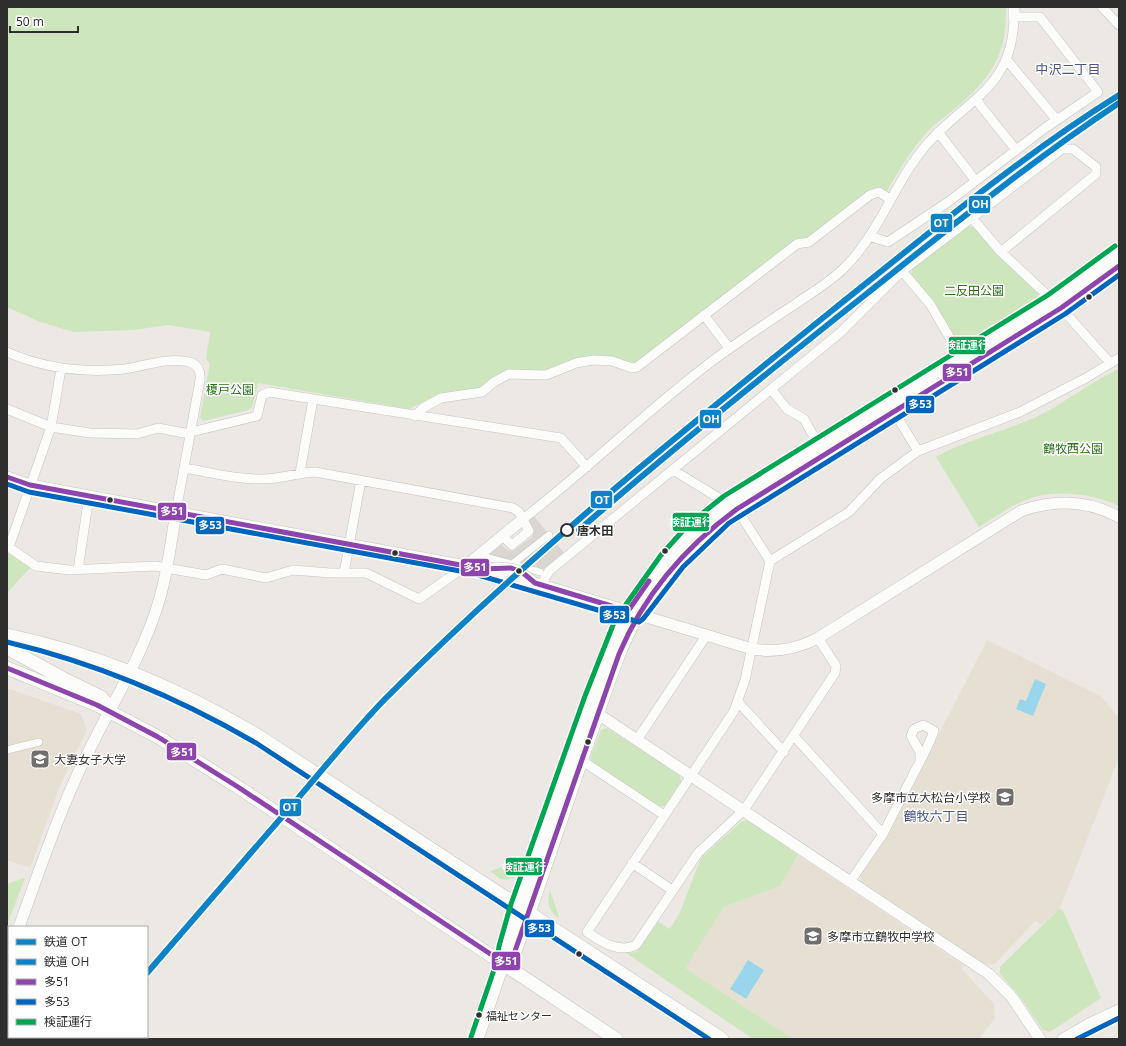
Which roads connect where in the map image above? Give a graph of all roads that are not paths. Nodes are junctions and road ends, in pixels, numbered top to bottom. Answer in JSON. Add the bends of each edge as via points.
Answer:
{"nodes":[{"id":1,"x":1102,"y":7,"type":"edge"},
{"id":2,"x":1014,"y":12,"type":"edge"},
{"id":3,"x":1119,"y":25,"type":"edge"},
{"id":4,"x":1006,"y":59,"type":"junction"},
{"id":5,"x":976,"y":100,"type":"junction"},
{"id":6,"x":1056,"y":119,"type":"junction"},
{"id":7,"x":938,"y":132,"type":"junction"},
{"id":8,"x":1016,"y":150,"type":"junction"},
{"id":9,"x":975,"y":180,"type":"junction"},
{"id":10,"x":890,"y":199,"type":"junction"},
{"id":11,"x":972,"y":218,"type":"junction"},
{"id":12,"x":869,"y":236,"type":"junction"},
{"id":13,"x":1001,"y":252,"type":"junction"},
{"id":14,"x":1119,"y":252,"type":"edge"},
{"id":15,"x":1119,"y":266,"type":"edge"},
{"id":16,"x":902,"y":271,"type":"junction"},
{"id":17,"x":1056,"y":305,"type":"junction"},
{"id":18,"x":704,"y":315,"type":"junction"},
{"id":19,"x":729,"y":348,"type":"junction"},
{"id":20,"x":7,"y":352,"type":"edge"},
{"id":21,"x":1119,"y":358,"type":"edge"},
{"id":22,"x":964,"y":362,"type":"junction"},
{"id":23,"x":1110,"y":363,"type":"junction"},
{"id":24,"x":61,"y":369,"type":"junction"},
{"id":25,"x":771,"y":389,"type":"junction"},
{"id":26,"x":313,"y":399,"type":"junction"},
{"id":27,"x":7,"y":409,"type":"edge"},
{"id":28,"x":894,"y":412,"type":"junction"},
{"id":29,"x":415,"y":416,"type":"junction"},
{"id":30,"x":51,"y":427,"type":"junction"},
{"id":31,"x":191,"y":432,"type":"junction"},
{"id":32,"x":819,"y":446,"type":"junction"},
{"id":33,"x":918,"y":451,"type":"junction"},
{"id":34,"x":587,"y":467,"type":"junction"},
{"id":35,"x":184,"y":468,"type":"junction"},
{"id":36,"x":673,"y":470,"type":"junction"},
{"id":37,"x":300,"y":473,"type":"junction"},
{"id":38,"x":7,"y":477,"type":"edge"},
{"id":39,"x":361,"y":480,"type":"junction"},
{"id":40,"x":30,"y":485,"type":"junction"},
{"id":41,"x":89,"y":496,"type":"junction"},
{"id":42,"x":732,"y":506,"type":"junction"},
{"id":43,"x":176,"y":512,"type":"junction"},
{"id":44,"x":1119,"y":517,"type":"edge"},
{"id":45,"x":523,"y":519,"type":"junction"},
{"id":46,"x":549,"y":535,"type":"dead end"},
{"id":47,"x":349,"y":543,"type":"junction"},
{"id":48,"x":8,"y":546,"type":"edge"},
{"id":49,"x":770,"y":561,"type":"junction"},
{"id":50,"x":481,"y":563,"type":"junction"},
{"id":51,"x":512,"y":564,"type":"junction"},
{"id":52,"x":167,"y":567,"type":"junction"},
{"id":53,"x":78,"y":570,"type":"junction"},
{"id":54,"x":344,"y":572,"type":"junction"},
{"id":55,"x":540,"y":572,"type":"dead end"},
{"id":56,"x":538,"y":584,"type":"junction"},
{"id":57,"x":633,"y":613,"type":"junction"},
{"id":58,"x":7,"y":635,"type":"edge"},
{"id":59,"x":706,"y":636,"type":"junction"},
{"id":60,"x":818,"y":638,"type":"junction"},
{"id":61,"x":7,"y":648,"type":"edge"},
{"id":62,"x":752,"y":649,"type":"junction"},
{"id":63,"x":7,"y":668,"type":"edge"},
{"id":64,"x":129,"y":671,"type":"junction"},
{"id":65,"x":738,"y":702,"type":"junction"},
{"id":66,"x":109,"y":711,"type":"junction"},
{"id":67,"x":598,"y":714,"type":"junction"},
{"id":68,"x":794,"y":736,"type":"junction"},
{"id":69,"x":637,"y":740,"type":"junction"},
{"id":70,"x":39,"y":742,"type":"dead end"},
{"id":71,"x":7,"y":750,"type":"edge"},
{"id":72,"x":784,"y":752,"type":"junction"},
{"id":73,"x":581,"y":760,"type":"junction"},
{"id":74,"x":920,"y":761,"type":"dead end"},
{"id":75,"x":691,"y":776,"type":"junction"},
{"id":76,"x":744,"y":810,"type":"junction"},
{"id":77,"x":664,"y":815,"type":"junction"},
{"id":78,"x":883,"y":834,"type":"junction"},
{"id":79,"x":632,"y":863,"type":"junction"},
{"id":80,"x":850,"y":882,"type":"junction"},
{"id":81,"x":672,"y":890,"type":"junction"},
{"id":82,"x":524,"y":910,"type":"junction"},
{"id":83,"x":18,"y":926,"type":"edge"},
{"id":84,"x":504,"y":963,"type":"junction"},
{"id":85,"x":1119,"y":1010,"type":"edge"},
{"id":86,"x":478,"y":1039,"type":"edge"},
{"id":87,"x":616,"y":1039,"type":"edge"},
{"id":88,"x":722,"y":1039,"type":"edge"},
{"id":89,"x":1040,"y":1039,"type":"edge"},
{"id":90,"x":1063,"y":1039,"type":"edge"}],
"edges":[{"from":1,"to":3,"type":"street"},
{"from":2,"to":4,"type":"street","via":[[1012,38]]},
{"from":2,"to":6,"type":"street","via":[[1040,17],[1098,92]]},
{"from":4,"to":5,"type":"street","via":[[990,86]]},
{"from":4,"to":6,"type":"street"},
{"from":5,"to":7,"type":"street"},
{"from":5,"to":8,"type":"street"},
{"from":6,"to":8,"type":"street"},
{"from":7,"to":9,"type":"street"},
{"from":7,"to":10,"type":"street","via":[[920,152]]},
{"from":8,"to":9,"type":"street"},
{"from":9,"to":12,"type":"street","via":[[948,202],[888,242]]},
{"from":10,"to":12,"type":"street"},
{"from":10,"to":18,"type":"street","via":[[879,192],[874,192],[809,242],[798,244]]},
{"from":11,"to":13,"type":"street"},
{"from":11,"to":13,"type":"street","via":[[1062,149],[1073,149],[1096,167],[1096,174]]},
{"from":11,"to":16,"type":"street"},
{"from":12,"to":19,"type":"street","via":[[852,259],[834,277]]},
{"from":13,"to":17,"type":"street"},
{"from":14,"to":17,"type":"main road"},
{"from":15,"to":17,"type":"main road"},
{"from":16,"to":22,"type":"street","via":[[930,304]]},
{"from":16,"to":25,"type":"street","via":[[841,332]]},
{"from":17,"to":22,"type":"main road"},
{"from":17,"to":23,"type":"street"},
{"from":18,"to":19,"type":"street"},
{"from":18,"to":29,"type":"street","via":[[636,367],[612,361],[593,360],[576,363],[546,375],[508,374],[482,392],[441,398],[423,408]]},
{"from":19,"to":34,"type":"street","via":[[654,407]]},
{"from":20,"to":24,"type":"street"},
{"from":21,"to":23,"type":"street"},
{"from":22,"to":28,"type":"main road"},
{"from":22,"to":32,"type":"main road"},
{"from":23,"to":33,"type":"street","via":[[1020,412]]},
{"from":24,"to":30,"type":"street"},
{"from":24,"to":31,"type":"street","via":[[88,371],[162,362],[193,363],[200,371],[200,380]]},
{"from":25,"to":32,"type":"street","via":[[787,409],[804,419]]},
{"from":25,"to":36,"type":"street"},
{"from":26,"to":29,"type":"street"},
{"from":26,"to":31,"type":"street","via":[[269,392],[262,395],[257,416]]},
{"from":26,"to":37,"type":"street"},
{"from":27,"to":30,"type":"street"},
{"from":28,"to":33,"type":"street"},
{"from":28,"to":42,"type":"main road"},
{"from":29,"to":34,"type":"street","via":[[560,438]]},
{"from":30,"to":31,"type":"street","via":[[90,433],[136,434],[158,428]]},
{"from":30,"to":40,"type":"street"},
{"from":31,"to":35,"type":"street"},
{"from":32,"to":42,"type":"main road"},
{"from":33,"to":49,"type":"street","via":[[880,479],[849,512]]},
{"from":34,"to":45,"type":"street"},
{"from":35,"to":37,"type":"street","via":[[237,478],[275,478]]},
{"from":35,"to":43,"type":"street"},
{"from":36,"to":42,"type":"street"},
{"from":36,"to":56,"type":"street","via":[[548,571]]},
{"from":37,"to":39,"type":"street","via":[[315,472]]},
{"from":38,"to":40,"type":"street"},
{"from":39,"to":45,"type":"street","via":[[514,508]]},
{"from":39,"to":47,"type":"street"},
{"from":40,"to":41,"type":"street"},
{"from":40,"to":48,"type":"street"},
{"from":41,"to":43,"type":"street"},
{"from":41,"to":53,"type":"street"},
{"from":42,"to":49,"type":"street"},
{"from":42,"to":57,"type":"main road","via":[[704,521],[682,541],[652,577]]},
{"from":43,"to":47,"type":"street"},
{"from":43,"to":52,"type":"street"},
{"from":44,"to":60,"type":"street","via":[[1102,508],[1070,502],[1049,503],[1021,511]]},
{"from":45,"to":50,"type":"street","via":[[502,536]]},
{"from":46,"to":51,"type":"street"},
{"from":47,"to":50,"type":"street"},
{"from":47,"to":54,"type":"street"},
{"from":48,"to":53,"type":"street","via":[[36,566]]},
{"from":49,"to":62,"type":"street"},
{"from":50,"to":51,"type":"street"},
{"from":50,"to":54,"type":"street","via":[[422,599],[366,573]]},
{"from":50,"to":56,"type":"street","bridge":true},
{"from":51,"to":55,"type":"street"},
{"from":52,"to":53,"type":"street"},
{"from":52,"to":54,"type":"street","via":[[206,575],[222,570],[266,578],[293,570]]},
{"from":52,"to":64,"type":"street","via":[[154,618]]},
{"from":56,"to":57,"type":"street"},
{"from":57,"to":59,"type":"street"},
{"from":57,"to":67,"type":"main road"},
{"from":57,"to":82,"type":"main road","via":[[606,658]]},
{"from":58,"to":64,"type":"main road","via":[[63,648]]},
{"from":59,"to":62,"type":"street"},
{"from":59,"to":69,"type":"street"},
{"from":60,"to":62,"type":"street","via":[[803,646],[787,650]]},
{"from":60,"to":68,"type":"street","via":[[836,666],[835,673]]},
{"from":61,"to":66,"type":"main road","via":[[64,680],[101,697]]},
{"from":62,"to":65,"type":"street"},
{"from":63,"to":66,"type":"main road"},
{"from":64,"to":66,"type":"street"},
{"from":64,"to":82,"type":"main road","via":[[235,722]]},
{"from":65,"to":72,"type":"street"},
{"from":65,"to":75,"type":"street"},
{"from":66,"to":83,"type":"street","via":[[75,778]]},
{"from":66,"to":84,"type":"main road","via":[[204,766]]},
{"from":67,"to":69,"type":"street"},
{"from":67,"to":73,"type":"main road"},
{"from":68,"to":72,"type":"street"},
{"from":68,"to":78,"type":"street"},
{"from":69,"to":75,"type":"street"},
{"from":70,"to":71,"type":"street"},
{"from":72,"to":76,"type":"street"},
{"from":73,"to":77,"type":"street"},
{"from":73,"to":82,"type":"main road"},
{"from":74,"to":78,"type":"street"},
{"from":75,"to":76,"type":"street"},
{"from":75,"to":77,"type":"street"},
{"from":76,"to":80,"type":"street"},
{"from":76,"to":81,"type":"street","via":[[698,853]]},
{"from":77,"to":79,"type":"street"},
{"from":78,"to":80,"type":"street"},
{"from":79,"to":81,"type":"street"},
{"from":79,"to":81,"type":"street","via":[[587,932],[605,944],[629,948],[636,945]]},
{"from":80,"to":89,"type":"street","via":[[989,974],[1011,996]]},
{"from":82,"to":84,"type":"main road","via":[[506,948]]},
{"from":82,"to":88,"type":"main road"},
{"from":84,"to":86,"type":"street"},
{"from":84,"to":87,"type":"main road"},
{"from":85,"to":90,"type":"street"}]}
